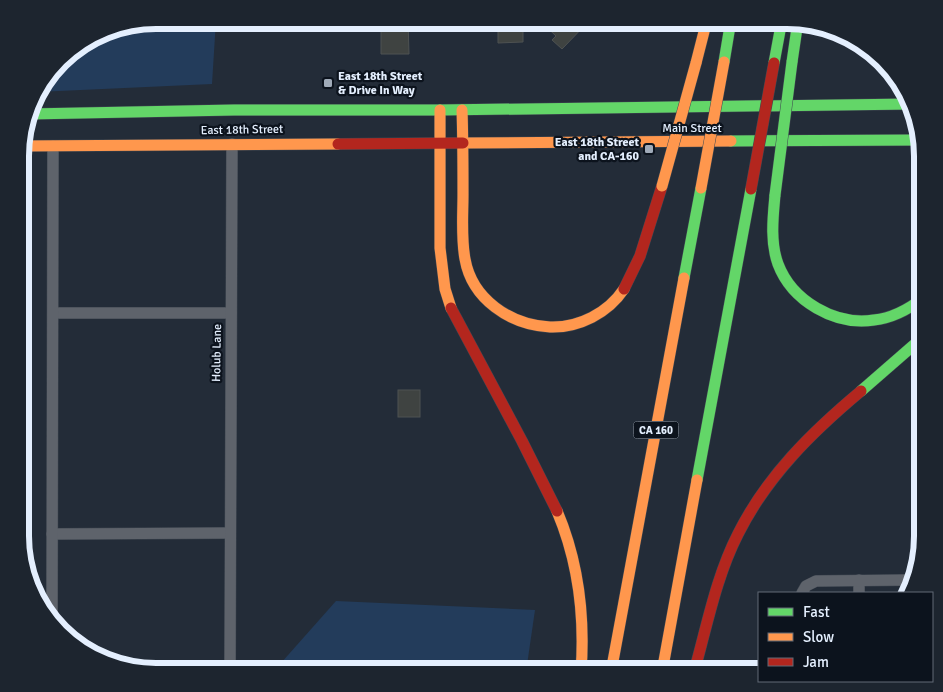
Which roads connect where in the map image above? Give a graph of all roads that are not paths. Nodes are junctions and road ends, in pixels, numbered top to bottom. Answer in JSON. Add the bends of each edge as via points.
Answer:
{"nodes":[{"id":1,"x":705,"y":29,"type":"edge"},
{"id":2,"x":730,"y":29,"type":"edge"},
{"id":3,"x":780,"y":29,"type":"edge"},
{"id":4,"x":797,"y":29,"type":"edge"},
{"id":5,"x":903,"y":104,"type":"edge"},
{"id":6,"x":440,"y":110,"type":"junction"},
{"id":7,"x":462,"y":110,"type":"junction"},
{"id":8,"x":36,"y":114,"type":"edge"},
{"id":9,"x":913,"y":140,"type":"edge"},
{"id":10,"x":440,"y":142,"type":"junction"},
{"id":11,"x":463,"y":143,"type":"junction"},
{"id":12,"x":232,"y":144,"type":"junction"},
{"id":13,"x":30,"y":146,"type":"edge"},
{"id":14,"x":53,"y":146,"type":"junction"},
{"id":15,"x":914,"y":304,"type":"edge"},
{"id":16,"x":54,"y":313,"type":"junction"},
{"id":17,"x":231,"y":313,"type":"junction"},
{"id":18,"x":914,"y":345,"type":"edge"},
{"id":19,"x":230,"y":533,"type":"junction"},
{"id":20,"x":52,"y":534,"type":"junction"},
{"id":21,"x":859,"y":580,"type":"junction"},
{"id":22,"x":907,"y":580,"type":"edge"},
{"id":23,"x":803,"y":592,"type":"edge"},
{"id":24,"x":859,"y":592,"type":"edge"},
{"id":25,"x":52,"y":609,"type":"edge"},
{"id":26,"x":230,"y":663,"type":"edge"},
{"id":27,"x":582,"y":663,"type":"edge"},
{"id":28,"x":613,"y":663,"type":"edge"},
{"id":29,"x":664,"y":663,"type":"edge"},
{"id":30,"x":697,"y":663,"type":"edge"}],
"edges":[{"from":1,"to":11,"type":"main road","bridge":true,"via":[[662,186],[640,253],[623,292],[590,319],[554,329],[532,326],[513,320],[482,296],[465,264]]},
{"from":2,"to":28,"type":"main road","number":"CA 160","bridge":true},
{"from":3,"to":29,"type":"main road","bridge":true},
{"from":4,"to":15,"type":"main road","bridge":true,"via":[[772,224],[778,263],[797,293],[828,314],[866,321],[885,318]]},
{"from":5,"to":7,"type":"main road","name":"Main Street"},
{"from":6,"to":7,"type":"main road","name":"East 18th Street"},
{"from":6,"to":8,"type":"main road","name":"East 18th Street"},
{"from":6,"to":10,"type":"main road"},
{"from":7,"to":11,"type":"main road"},
{"from":9,"to":11,"type":"main road","name":"Main Street"},
{"from":10,"to":11,"type":"main road","name":"East 18th Street"},
{"from":10,"to":12,"type":"main road","name":"East 18th Street"},
{"from":10,"to":27,"type":"main road","via":[[440,248],[445,289],[452,310],[550,494],[568,538],[582,608]]},
{"from":12,"to":14,"type":"main road","name":"East 18th Street"},
{"from":12,"to":17,"type":"street","name":"Holub Lane"},
{"from":13,"to":14,"type":"main road","name":"East 18th Street"},
{"from":14,"to":16,"type":"street"},
{"from":16,"to":17,"type":"street"},
{"from":16,"to":20,"type":"street"},
{"from":17,"to":19,"type":"street","name":"Holub Lane"},
{"from":18,"to":30,"type":"main road","via":[[812,435],[762,490],[728,557]]},
{"from":19,"to":20,"type":"street"},
{"from":19,"to":26,"type":"street","name":"Holub Lane"},
{"from":20,"to":25,"type":"street"},
{"from":21,"to":22,"type":"street"},
{"from":21,"to":23,"type":"street","via":[[816,581]]},
{"from":21,"to":24,"type":"street"}]}
